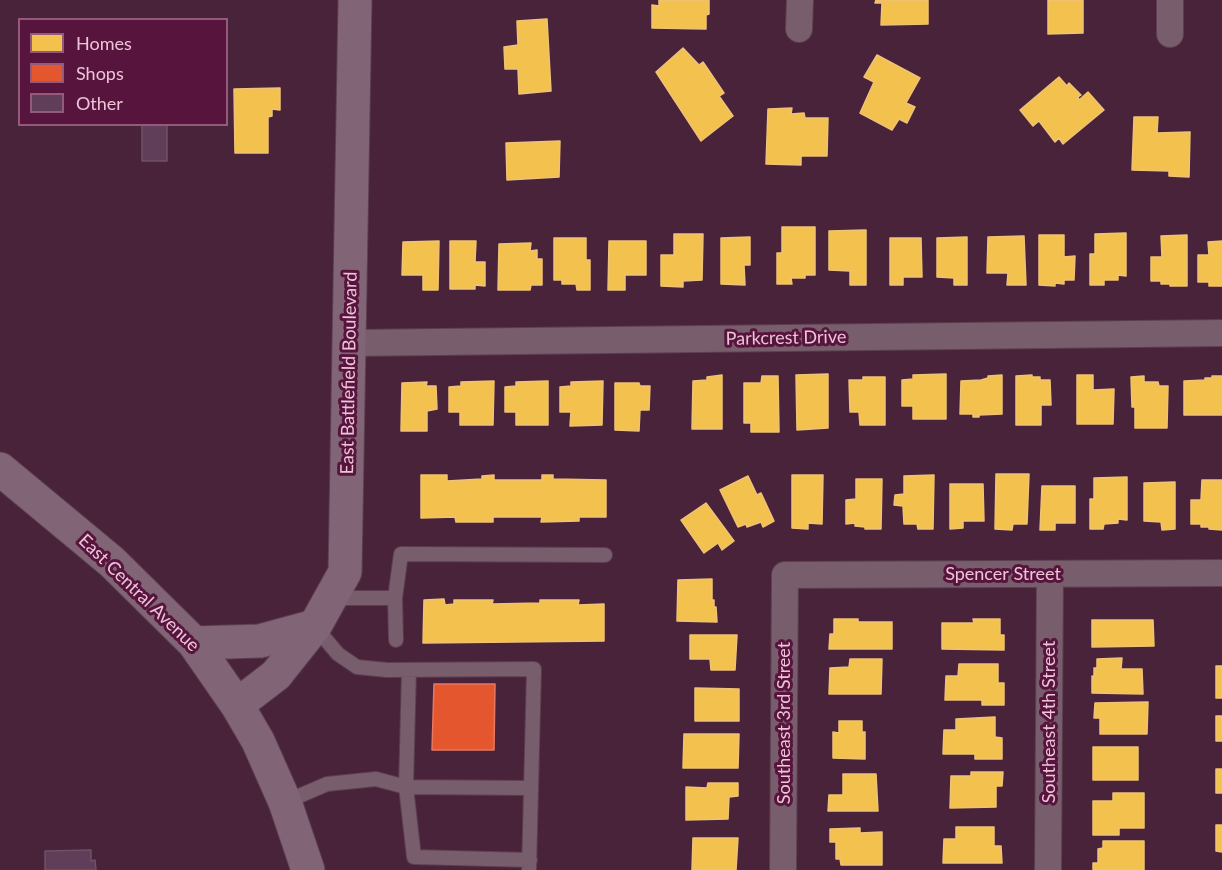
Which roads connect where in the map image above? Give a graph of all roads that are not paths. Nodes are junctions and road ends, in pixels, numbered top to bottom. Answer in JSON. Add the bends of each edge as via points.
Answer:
{"nodes":[{"id":1,"x":355,"y":0,"type":"edge"},
{"id":2,"x":800,"y":0,"type":"edge"},
{"id":3,"x":1170,"y":0,"type":"edge"},
{"id":4,"x":799,"y":29,"type":"dead end"},
{"id":5,"x":1170,"y":34,"type":"dead end"},
{"id":6,"x":1222,"y":333,"type":"edge"},
{"id":7,"x":350,"y":343,"type":"junction"},
{"id":8,"x":0,"y":469,"type":"edge"},
{"id":9,"x":604,"y":555,"type":"dead end"},
{"id":10,"x":1222,"y":573,"type":"edge"},
{"id":11,"x":1050,"y":574,"type":"junction"},
{"id":12,"x":785,"y":575,"type":"joint"},
{"id":13,"x":331,"y":597,"type":"junction"},
{"id":14,"x":395,"y":598,"type":"junction"},
{"id":15,"x":315,"y":626,"type":"junction"},
{"id":16,"x":396,"y":640,"type":"dead end"},
{"id":17,"x":194,"y":643,"type":"junction"},
{"id":18,"x":409,"y":670,"type":"junction"},
{"id":19,"x":237,"y":705,"type":"junction"},
{"id":20,"x":406,"y":787,"type":"junction"},
{"id":21,"x":530,"y":788,"type":"junction"},
{"id":22,"x":285,"y":802,"type":"junction"},
{"id":23,"x":411,"y":864,"type":"edge"},
{"id":24,"x":529,"y":865,"type":"edge"},
{"id":25,"x":308,"y":870,"type":"edge"},
{"id":26,"x":420,"y":870,"type":"edge"},
{"id":27,"x":783,"y":870,"type":"edge"},
{"id":28,"x":1048,"y":870,"type":"edge"}],
"edges":[{"from":1,"to":7,"type":"street","name":"East Battlefield Boulevard"},
{"from":2,"to":4,"type":"street"},
{"from":3,"to":5,"type":"street"},
{"from":6,"to":7,"type":"street","name":"Parkcrest Drive"},
{"from":7,"to":13,"type":"street","name":"East Battlefield Boulevard","via":[[345,572]]},
{"from":8,"to":17,"type":"street","name":"East Central Avenue","via":[[112,562]]},
{"from":9,"to":14,"type":"lane","via":[[400,554]]},
{"from":10,"to":11,"type":"street","name":"Spencer Street"},
{"from":11,"to":12,"type":"street","name":"Spencer Street"},
{"from":11,"to":28,"type":"street","name":"Southeast 4th Street"},
{"from":12,"to":27,"type":"street","name":"Southeast 3rd Street"},
{"from":13,"to":14,"type":"lane"},
{"from":13,"to":15,"type":"street","name":"East Battlefield Boulevard"},
{"from":14,"to":16,"type":"lane"},
{"from":15,"to":17,"type":"street","via":[[260,641]]},
{"from":15,"to":18,"type":"lane","via":[[338,654],[357,667]]},
{"from":15,"to":19,"type":"street","name":"East Battlefield Boulevard","via":[[276,675]]},
{"from":17,"to":19,"type":"street","name":"East Central Avenue"},
{"from":18,"to":20,"type":"lane"},
{"from":18,"to":21,"type":"lane","via":[[534,669]]},
{"from":19,"to":22,"type":"street","name":"East Central Avenue"},
{"from":20,"to":21,"type":"lane"},
{"from":20,"to":22,"type":"lane","via":[[376,779],[327,784]]},
{"from":20,"to":23,"type":"lane"},
{"from":21,"to":24,"type":"lane"},
{"from":22,"to":25,"type":"street","name":"East Central Avenue"},
{"from":23,"to":24,"type":"lane"},
{"from":23,"to":26,"type":"lane"}]}
